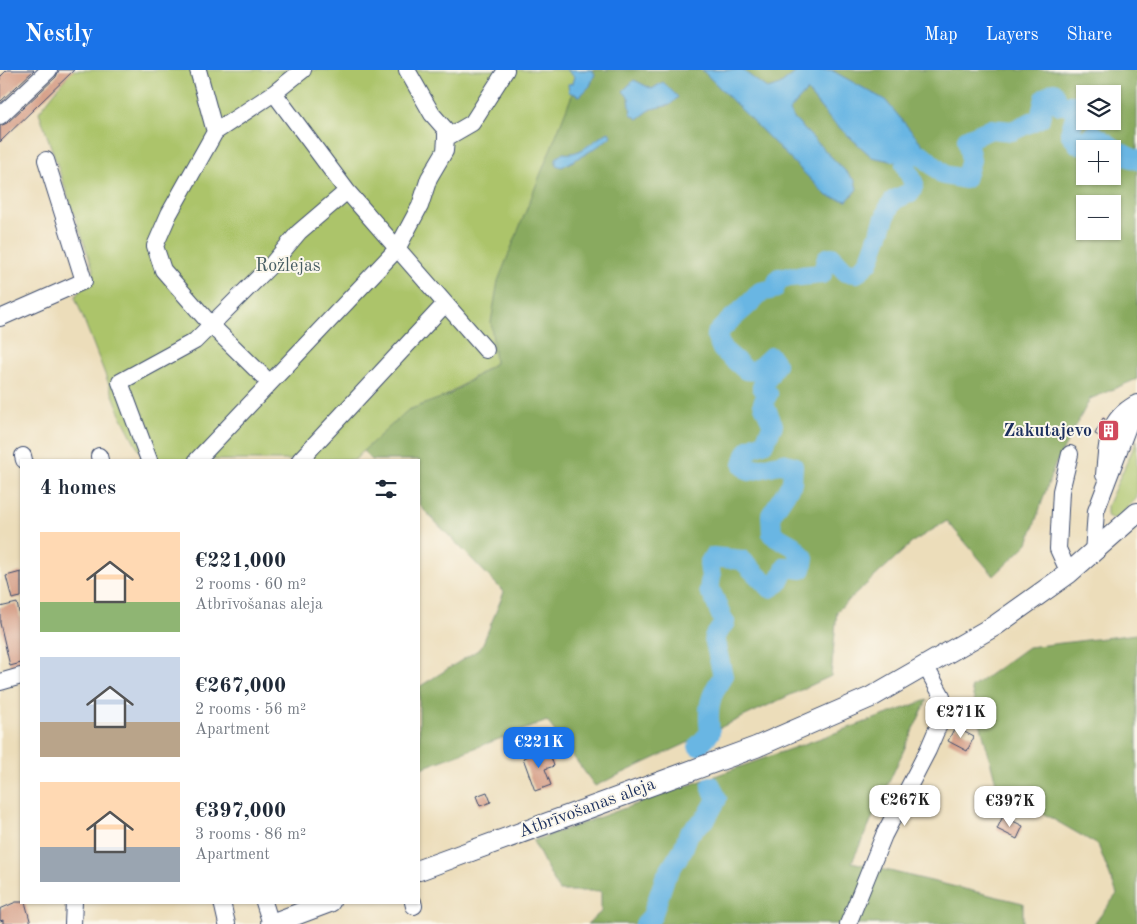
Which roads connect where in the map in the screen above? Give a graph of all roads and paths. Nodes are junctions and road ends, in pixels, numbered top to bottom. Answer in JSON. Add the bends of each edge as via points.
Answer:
{"nodes":[{"id":1,"x":49,"y":70,"type":"edge"},
{"id":2,"x":198,"y":70,"type":"edge"},
{"id":3,"x":303,"y":70,"type":"edge"},
{"id":4,"x":407,"y":70,"type":"edge"},
{"id":5,"x":506,"y":70,"type":"edge"},
{"id":6,"x":274,"y":93,"type":"junction"},
{"id":7,"x":0,"y":116,"type":"edge"},
{"id":8,"x":215,"y":132,"type":"junction"},
{"id":9,"x":446,"y":138,"type":"junction"},
{"id":10,"x":46,"y":160,"type":"dead end"},
{"id":11,"x":347,"y":191,"type":"junction"},
{"id":12,"x":397,"y":249,"type":"junction"},
{"id":13,"x":445,"y":304,"type":"junction"},
{"id":14,"x":0,"y":318,"type":"edge"},
{"id":15,"x":212,"y":326,"type":"junction"},
{"id":16,"x":486,"y":350,"type":"dead end"},
{"id":17,"x":270,"y":383,"type":"junction"},
{"id":18,"x":1136,"y":404,"type":"edge"},
{"id":19,"x":1070,"y":454,"type":"dead end"},
{"id":20,"x":149,"y":459,"type":"edge"},
{"id":21,"x":198,"y":459,"type":"edge"},
{"id":22,"x":301,"y":459,"type":"edge"},
{"id":23,"x":1137,"y":513,"type":"edge"},
{"id":24,"x":1093,"y":553,"type":"junction"},
{"id":25,"x":1068,"y":572,"type":"junction"},
{"id":26,"x":926,"y":667,"type":"junction"},
{"id":27,"x":20,"y":676,"type":"edge"},
{"id":28,"x":0,"y":682,"type":"edge"},
{"id":29,"x":420,"y":870,"type":"edge"},
{"id":30,"x":74,"y":904,"type":"edge"},
{"id":31,"x":222,"y":904,"type":"edge"},
{"id":32,"x":265,"y":904,"type":"edge"},
{"id":33,"x":325,"y":904,"type":"edge"},
{"id":34,"x":73,"y":924,"type":"edge"},
{"id":35,"x":227,"y":924,"type":"edge"},
{"id":36,"x":271,"y":924,"type":"edge"},
{"id":37,"x":848,"y":924,"type":"edge"}],
"edges":[{"from":1,"to":7,"type":"street"},
{"from":2,"to":8,"type":"street"},
{"from":3,"to":6,"type":"street"},
{"from":4,"to":9,"type":"street","via":[[432,114],[446,130]]},
{"from":5,"to":9,"type":"street","via":[[472,123]]},
{"from":6,"to":8,"type":"street"},
{"from":6,"to":11,"type":"street"},
{"from":8,"to":15,"type":"street","via":[[169,214],[156,246],[163,270]]},
{"from":9,"to":12,"type":"street","via":[[445,150]]},
{"from":10,"to":14,"type":"street","via":[[84,281]]},
{"from":11,"to":12,"type":"street"},
{"from":11,"to":15,"type":"street","via":[[299,232]]},
{"from":12,"to":13,"type":"street"},
{"from":12,"to":17,"type":"street"},
{"from":13,"to":16,"type":"street"},
{"from":13,"to":22,"type":"street"},
{"from":15,"to":17,"type":"street"},
{"from":15,"to":20,"type":"street","via":[[195,342],[120,382]]},
{"from":17,"to":21,"type":"street"},
{"from":18,"to":24,"type":"street","via":[[1094,524]]},
{"from":19,"to":25,"type":"street","via":[[1061,491],[1058,549]]},
{"from":23,"to":24,"type":"main road","name":"Atbrīvošanas aleja"},
{"from":24,"to":25,"type":"main road","name":"Atbrīvošanas aleja"},
{"from":25,"to":26,"type":"main road","name":"Atbrīvošanas aleja","via":[[996,625]]},
{"from":26,"to":29,"type":"main road","name":"Atbrīvošanas aleja","via":[[840,712],[756,747]]},
{"from":26,"to":37,"type":"street","via":[[942,696],[940,722],[884,835]]},
{"from":27,"to":28,"type":"street"},
{"from":30,"to":34,"type":"street"},
{"from":31,"to":35,"type":"street"},
{"from":32,"to":36,"type":"street"},
{"from":33,"to":36,"type":"main road"}]}
